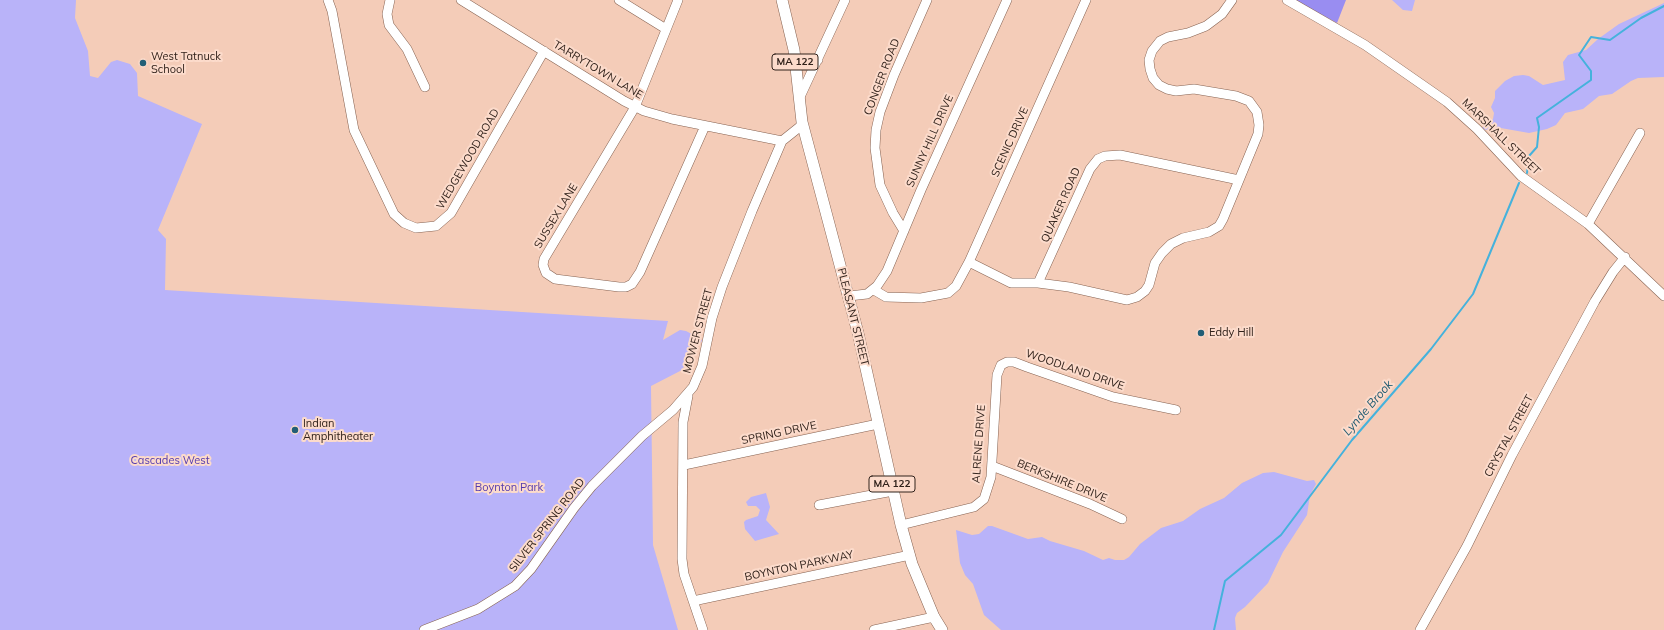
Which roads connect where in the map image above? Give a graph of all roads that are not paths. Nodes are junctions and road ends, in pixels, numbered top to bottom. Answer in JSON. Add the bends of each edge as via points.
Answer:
{"nodes":[{"id":1,"x":328,"y":0,"type":"edge"},
{"id":2,"x":390,"y":0,"type":"edge"},
{"id":3,"x":460,"y":0,"type":"edge"},
{"id":4,"x":619,"y":0,"type":"edge"},
{"id":5,"x":678,"y":0,"type":"edge"},
{"id":6,"x":782,"y":0,"type":"edge"},
{"id":7,"x":845,"y":0,"type":"edge"},
{"id":8,"x":927,"y":0,"type":"edge"},
{"id":9,"x":1007,"y":0,"type":"edge"},
{"id":10,"x":1086,"y":0,"type":"edge"},
{"id":11,"x":1232,"y":0,"type":"edge"},
{"id":12,"x":1287,"y":0,"type":"edge"},
{"id":13,"x":666,"y":29,"type":"junction"},
{"id":14,"x":544,"y":51,"type":"junction"},
{"id":15,"x":816,"y":63,"type":"junction"},
{"id":16,"x":796,"y":70,"type":"junction"},
{"id":17,"x":425,"y":87,"type":"dead end"},
{"id":18,"x":799,"y":100,"type":"junction"},
{"id":19,"x":635,"y":107,"type":"junction"},
{"id":20,"x":802,"y":125,"type":"junction"},
{"id":21,"x":705,"y":126,"type":"junction"},
{"id":22,"x":1640,"y":133,"type":"dead end"},
{"id":23,"x":782,"y":140,"type":"junction"},
{"id":24,"x":1239,"y":180,"type":"junction"},
{"id":25,"x":1588,"y":224,"type":"junction"},
{"id":26,"x":904,"y":231,"type":"junction"},
{"id":27,"x":1625,"y":257,"type":"junction"},
{"id":28,"x":969,"y":262,"type":"junction"},
{"id":29,"x":1038,"y":283,"type":"junction"},
{"id":30,"x":874,"y":290,"type":"junction"},
{"id":31,"x":849,"y":296,"type":"junction"},
{"id":32,"x":1664,"y":296,"type":"edge"},
{"id":33,"x":997,"y":375,"type":"joint"},
{"id":34,"x":688,"y":392,"type":"junction"},
{"id":35,"x":1176,"y":410,"type":"dead end"},
{"id":36,"x":878,"y":424,"type":"junction"},
{"id":37,"x":684,"y":465,"type":"junction"},
{"id":38,"x":992,"y":466,"type":"junction"},
{"id":39,"x":893,"y":491,"type":"junction"},
{"id":40,"x":819,"y":505,"type":"dead end"},
{"id":41,"x":1122,"y":519,"type":"dead end"},
{"id":42,"x":901,"y":525,"type":"junction"},
{"id":43,"x":910,"y":555,"type":"junction"},
{"id":44,"x":693,"y":601,"type":"junction"},
{"id":45,"x":934,"y":617,"type":"junction"},
{"id":46,"x":424,"y":630,"type":"edge"},
{"id":47,"x":703,"y":630,"type":"edge"},
{"id":48,"x":874,"y":630,"type":"edge"},
{"id":49,"x":942,"y":630,"type":"edge"},
{"id":50,"x":1420,"y":630,"type":"edge"}],
"edges":[{"from":1,"to":14,"type":"street","name":"WEDGEWOOD ROAD","via":[[354,130],[394,214],[404,223],[416,228],[436,226],[451,213]]},
{"from":2,"to":17,"type":"street","via":[[387,14],[389,25],[407,49]]},
{"from":3,"to":14,"type":"street","name":"TARRYTOWN LANE"},
{"from":4,"to":13,"type":"street"},
{"from":5,"to":13,"type":"street","name":"SUSSEX LANE"},
{"from":6,"to":16,"type":"main road","name":"PLEASANT STREET","number":"MA 122"},
{"from":7,"to":15,"type":"street"},
{"from":8,"to":26,"type":"street","name":"CONGER ROAD","via":[[889,87],[876,130],[875,148],[880,185]]},
{"from":9,"to":26,"type":"street","name":"SUNNY HILL DRIVE"},
{"from":10,"to":28,"type":"street","name":"SCENIC DRIVE"},
{"from":11,"to":24,"type":"street","via":[[1222,14],[1206,26],[1160,41],[1152,52],[1149,65],[1156,82],[1167,90],[1205,90],[1236,96],[1252,105],[1258,116],[1259,130]]},
{"from":12,"to":25,"type":"street","name":"MARSHALL STREET","via":[[1350,36],[1447,102],[1477,129],[1521,176]]},
{"from":13,"to":19,"type":"street","name":"SUSSEX LANE"},
{"from":14,"to":19,"type":"street","name":"TARRYTOWN LANE"},
{"from":15,"to":16,"type":"street"},
{"from":15,"to":18,"type":"street"},
{"from":16,"to":18,"type":"main road","name":"PLEASANT STREET","number":"MA 122"},
{"from":18,"to":20,"type":"main road","name":"PLEASANT STREET","number":"MA 122"},
{"from":19,"to":21,"type":"street","name":"TARRYTOWN LANE","via":[[662,117]]},
{"from":19,"to":21,"type":"street","name":"SUSSEX LANE","via":[[544,259],[544,269],[551,277],[622,287],[629,286],[635,281]]},
{"from":20,"to":23,"type":"street"},
{"from":20,"to":31,"type":"main road","name":"PLEASANT STREET","number":"MA 122"},
{"from":21,"to":23,"type":"street","name":"TARRYTOWN LANE"},
{"from":22,"to":25,"type":"street"},
{"from":23,"to":34,"type":"street","name":"MOWER STREET","via":[[730,265],[712,318],[701,371]]},
{"from":24,"to":29,"type":"street","via":[[1219,226],[1209,232],[1183,238],[1166,248],[1155,263],[1147,288],[1136,297],[1120,300],[1092,292]]},
{"from":24,"to":29,"type":"street","name":"QUAKER ROAD","via":[[1120,156],[1105,156],[1098,159],[1090,169]]},
{"from":25,"to":27,"type":"street","name":"MARSHALL STREET"},
{"from":26,"to":30,"type":"street","name":"SUNNY HILL DRIVE","via":[[887,271]]},
{"from":27,"to":32,"type":"street","name":"MARSHALL STREET"},
{"from":27,"to":50,"type":"street","name":"CRYSTAL STREET","via":[[1595,301],[1512,455],[1467,546]]},
{"from":28,"to":29,"type":"street","via":[[1011,283]]},
{"from":28,"to":30,"type":"street","name":"SCENIC DRIVE","via":[[950,292],[943,295],[922,298],[886,297]]},
{"from":30,"to":31,"type":"street","via":[[867,294]]},
{"from":31,"to":36,"type":"main road","name":"PLEASANT STREET","number":"MA 122"},
{"from":33,"to":35,"type":"street","name":"WOODLAND DRIVE","via":[[1001,365],[1014,362],[1113,397]]},
{"from":33,"to":38,"type":"street","name":"ALRENE DRIVE"},
{"from":34,"to":37,"type":"street","name":"MOWER STREET","via":[[684,422]]},
{"from":34,"to":46,"type":"street","name":"SILVER SPRING ROAD","via":[[673,410],[642,436],[592,486],[515,586],[478,609]]},
{"from":36,"to":37,"type":"street","name":"SPRING DRIVE"},
{"from":36,"to":39,"type":"main road","name":"PLEASANT STREET","number":"MA 122"},
{"from":37,"to":44,"type":"street","name":"MOWER STREET","via":[[682,558],[684,574]]},
{"from":38,"to":41,"type":"street","name":"BERKSHIRE DRIVE"},
{"from":38,"to":42,"type":"street","name":"ALRENE DRIVE","via":[[988,491],[978,504]]},
{"from":39,"to":40,"type":"street"},
{"from":39,"to":42,"type":"main road","name":"PLEASANT STREET","number":"MA 122"},
{"from":42,"to":43,"type":"main road","name":"PLEASANT STREET","number":"MA 122"},
{"from":43,"to":44,"type":"street","name":"BOYNTON PARKWAY"},
{"from":43,"to":45,"type":"main road","name":"PLEASANT STREET","number":"MA 122"},
{"from":44,"to":47,"type":"street","name":"MOWER STREET"},
{"from":45,"to":48,"type":"street"},
{"from":45,"to":49,"type":"main road","name":"PLEASANT STREET","number":"MA 122"}]}
